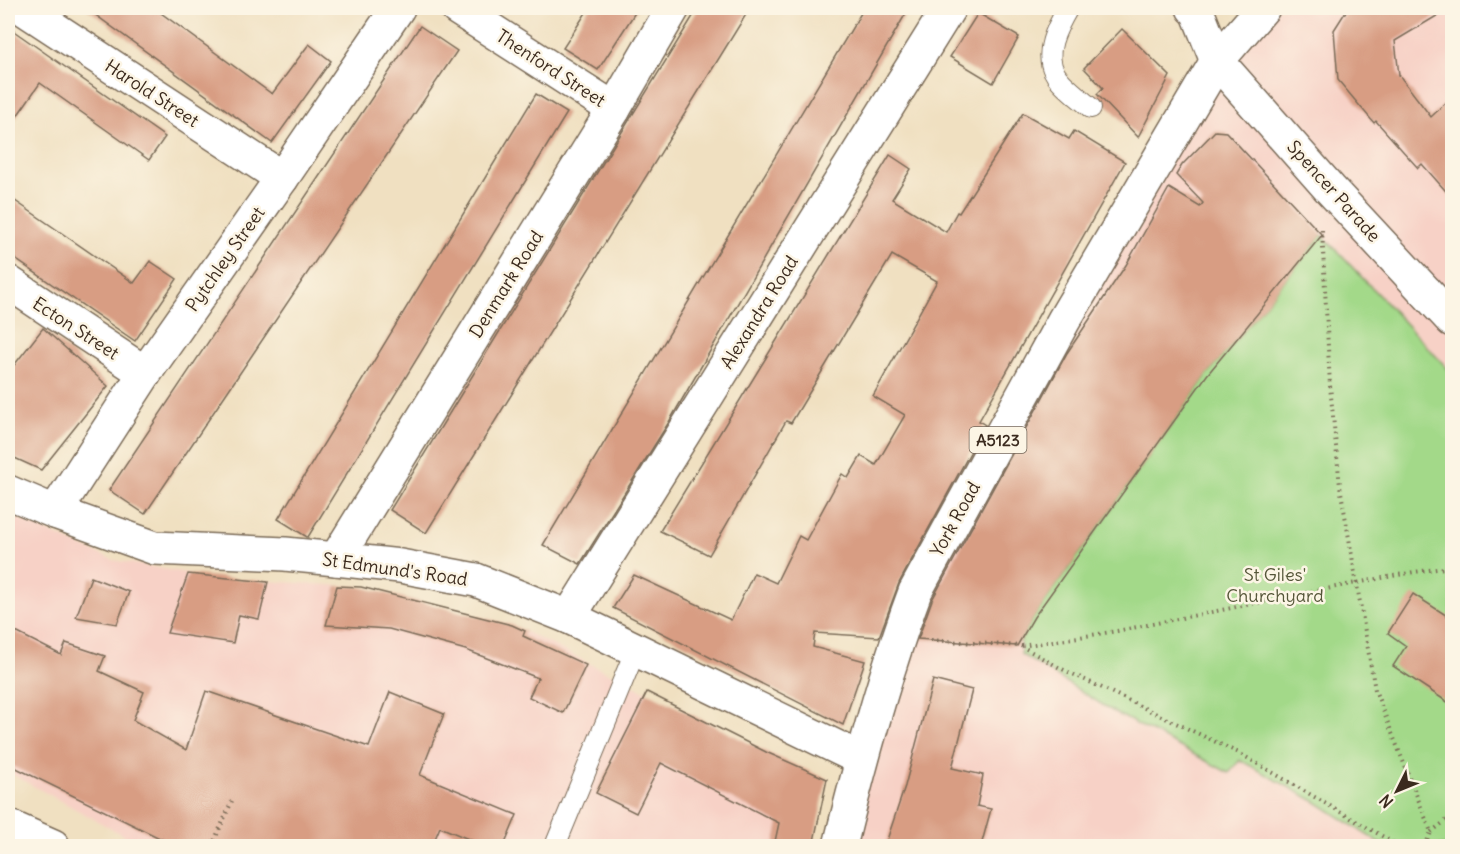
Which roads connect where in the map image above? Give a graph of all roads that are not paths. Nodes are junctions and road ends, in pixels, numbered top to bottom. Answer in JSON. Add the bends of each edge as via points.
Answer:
{"nodes":[{"id":1,"x":23,"y":8,"type":"edge"},
{"id":2,"x":399,"y":8,"type":"edge"},
{"id":3,"x":457,"y":8,"type":"edge"},
{"id":4,"x":673,"y":8,"type":"edge"},
{"id":5,"x":948,"y":8,"type":"edge"},
{"id":6,"x":1068,"y":8,"type":"edge"},
{"id":7,"x":1193,"y":8,"type":"edge"},
{"id":8,"x":1263,"y":8,"type":"edge"},
{"id":9,"x":1217,"y":61,"type":"junction"},
{"id":10,"x":1091,"y":108,"type":"dead end"},
{"id":11,"x":614,"y":110,"type":"junction"},
{"id":12,"x":282,"y":178,"type":"junction"},
{"id":13,"x":8,"y":282,"type":"edge"},
{"id":14,"x":1452,"y":320,"type":"edge"},
{"id":15,"x":145,"y":373,"type":"junction"},
{"id":16,"x":8,"y":492,"type":"edge"},
{"id":17,"x":55,"y":512,"type":"junction"},
{"id":18,"x":336,"y":559,"type":"junction"},
{"id":19,"x":569,"y":617,"type":"junction"},
{"id":20,"x":636,"y":649,"type":"junction"},
{"id":21,"x":861,"y":759,"type":"junction"},
{"id":22,"x":8,"y":826,"type":"edge"},
{"id":23,"x":53,"y":846,"type":"edge"},
{"id":24,"x":555,"y":846,"type":"edge"},
{"id":25,"x":840,"y":846,"type":"edge"}],
"edges":[{"from":1,"to":12,"type":"street","name":"Harold Street"},
{"from":2,"to":12,"type":"street","name":"Pytchley Street"},
{"from":3,"to":11,"type":"street","name":"Thenford Street"},
{"from":4,"to":11,"type":"street","name":"Denmark Road"},
{"from":5,"to":19,"type":"street","name":"Alexandra Road"},
{"from":6,"to":10,"type":"lane","via":[[1052,44],[1050,63],[1056,76]]},
{"from":7,"to":9,"type":"street","name":"Spencer Parade"},
{"from":8,"to":9,"type":"street","number":"A5123"},
{"from":9,"to":14,"type":"street","name":"Spencer Parade"},
{"from":9,"to":21,"type":"street","name":"York Road","number":"A5123","via":[[1064,320],[915,592]]},
{"from":11,"to":18,"type":"street","name":"Denmark Road"},
{"from":12,"to":15,"type":"street","name":"Pytchley Street"},
{"from":13,"to":15,"type":"street","name":"Ecton Street"},
{"from":15,"to":17,"type":"street","name":"Pytchley Street"},
{"from":16,"to":17,"type":"street","name":"St Edmund's Road"},
{"from":17,"to":18,"type":"street","name":"St Edmund's Road","via":[[155,548]]},
{"from":18,"to":19,"type":"street","name":"St Edmund's Road","via":[[476,580]]},
{"from":19,"to":20,"type":"street","name":"St Edmund's Road"},
{"from":20,"to":21,"type":"street","name":"St Edmund's Road"},
{"from":20,"to":24,"type":"lane"},
{"from":21,"to":25,"type":"street","name":"York Road","number":"A5123"},
{"from":22,"to":23,"type":"street"}]}
